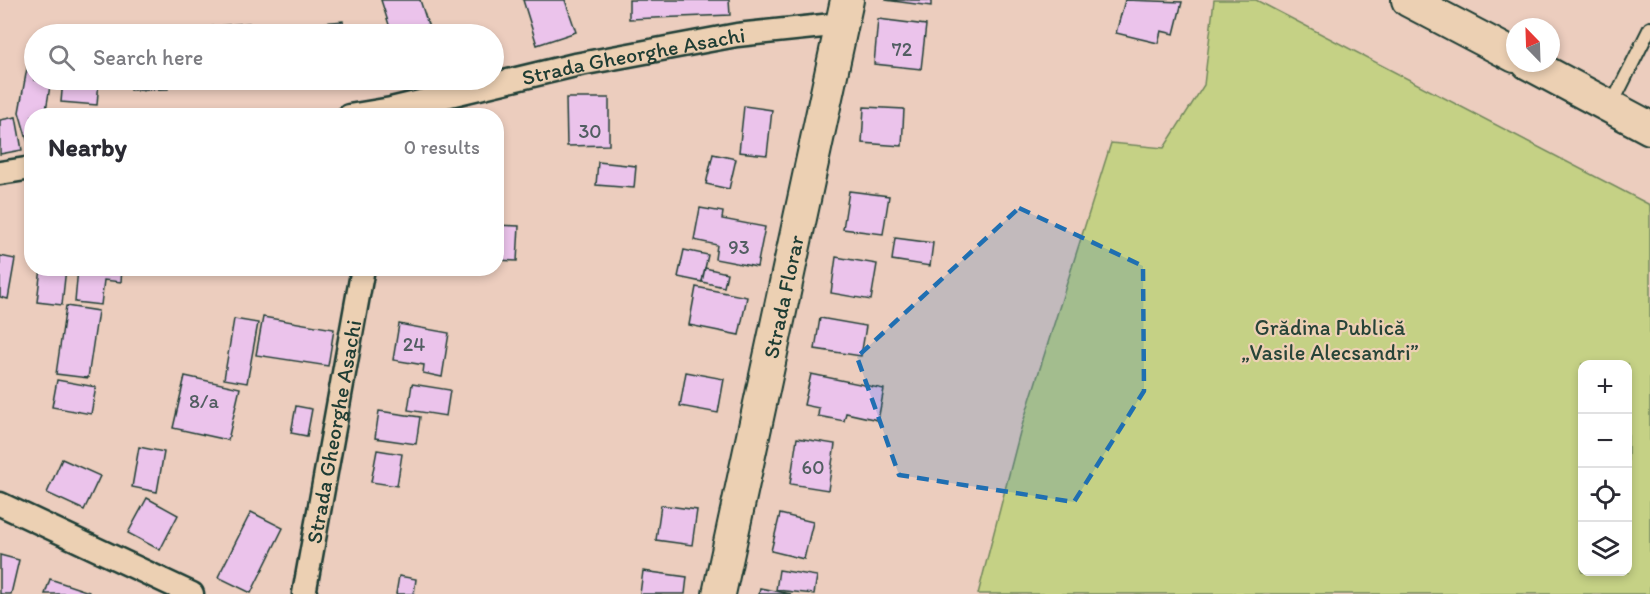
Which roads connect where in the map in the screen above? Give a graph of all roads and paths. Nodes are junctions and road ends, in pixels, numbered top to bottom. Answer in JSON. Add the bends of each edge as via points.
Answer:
{"nodes":[{"id":1,"x":1408,"y":0,"type":"edge"},
{"id":2,"x":845,"y":12,"type":"edge"},
{"id":3,"x":1650,"y":28,"type":"edge"},
{"id":4,"x":1506,"y":51,"type":"edge"},
{"id":5,"x":1545,"y":72,"type":"edge"},
{"id":6,"x":504,"y":83,"type":"edge"},
{"id":7,"x":477,"y":90,"type":"edge"},
{"id":8,"x":1611,"y":107,"type":"junction"},
{"id":9,"x":407,"y":108,"type":"edge"},
{"id":10,"x":1650,"y":128,"type":"edge"},
{"id":11,"x":24,"y":170,"type":"edge"},
{"id":12,"x":0,"y":174,"type":"edge"},
{"id":13,"x":362,"y":276,"type":"edge"},
{"id":14,"x":0,"y":504,"type":"edge"},
{"id":15,"x":192,"y":594,"type":"edge"},
{"id":16,"x":304,"y":594,"type":"edge"},
{"id":17,"x":719,"y":594,"type":"edge"}],
"edges":[{"from":1,"to":4,"type":"street"},
{"from":2,"to":6,"type":"street","name":"Strada Gheorghe Asachi","via":[[575,65]]},
{"from":2,"to":17,"type":"street","name":"Strada Florar"},
{"from":3,"to":8,"type":"lane"},
{"from":5,"to":8,"type":"street"},
{"from":7,"to":9,"type":"street","name":"Strada Gheorghe Asachi"},
{"from":8,"to":10,"type":"street"},
{"from":11,"to":12,"type":"street"},
{"from":13,"to":16,"type":"street","name":"Strada Gheorghe Asachi"},
{"from":14,"to":15,"type":"street"}]}
